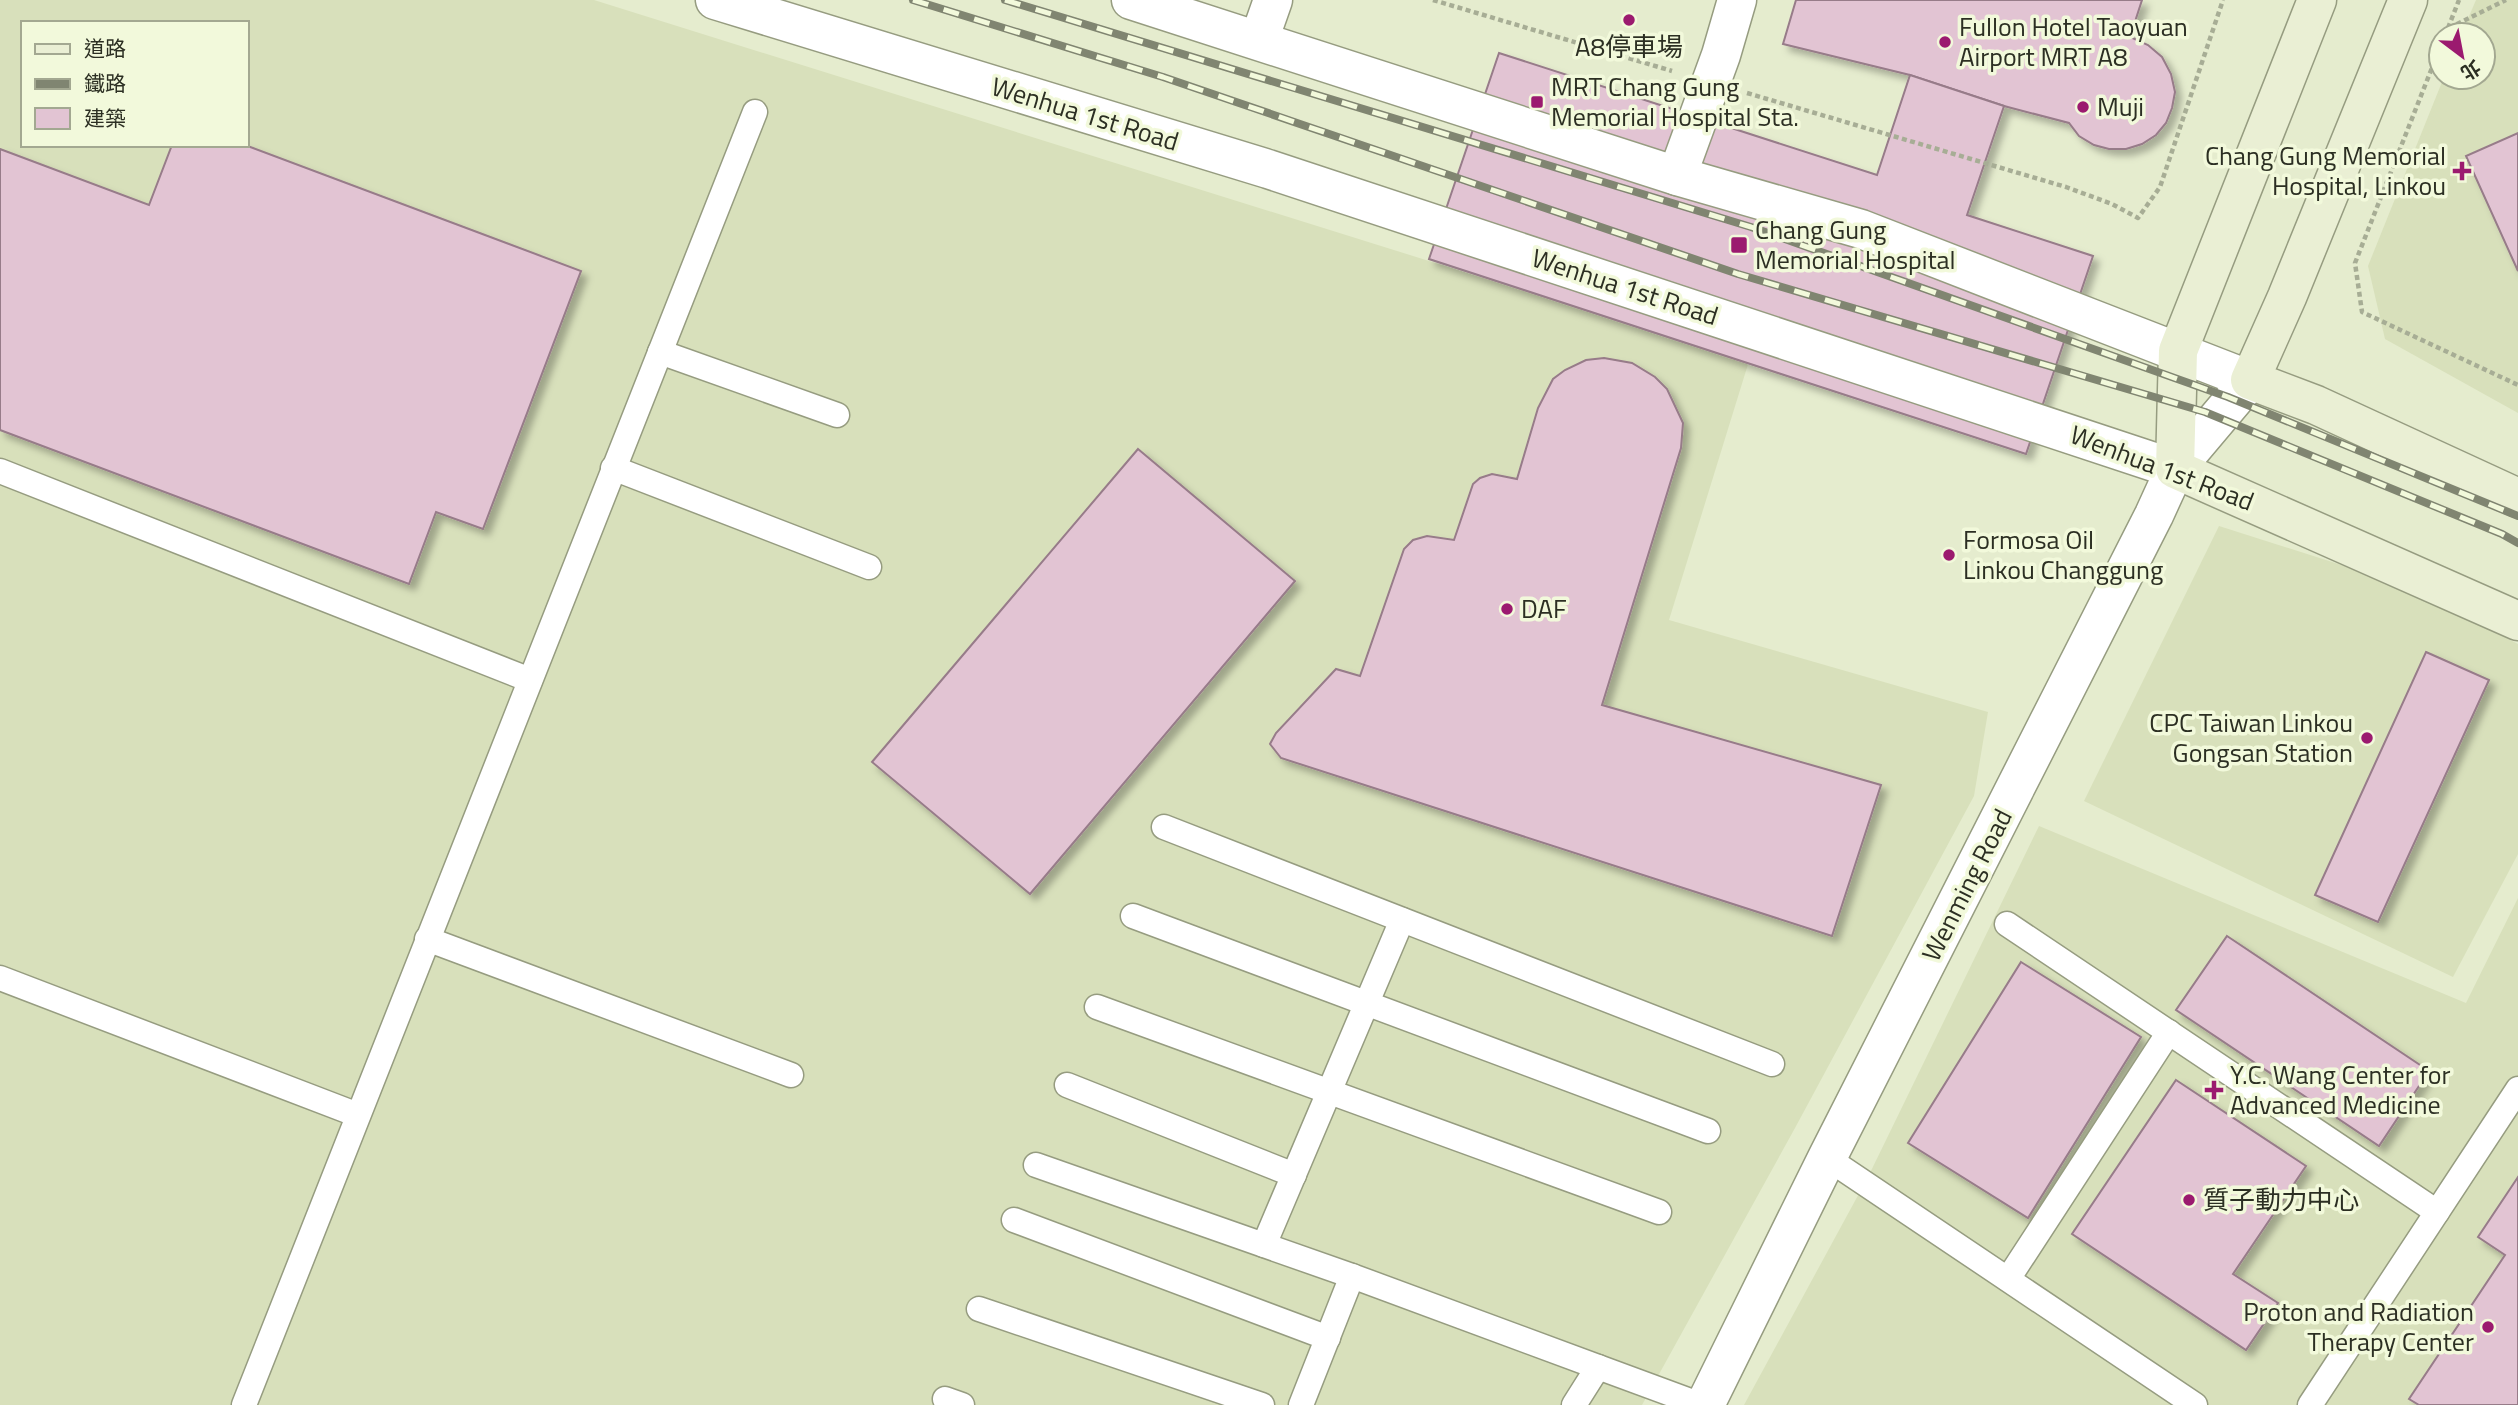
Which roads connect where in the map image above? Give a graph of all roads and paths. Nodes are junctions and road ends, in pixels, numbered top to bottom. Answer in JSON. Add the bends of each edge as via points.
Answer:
{"nodes":[{"id":1,"x":715,"y":0,"type":"edge"},
{"id":2,"x":1131,"y":0,"type":"edge"},
{"id":3,"x":1273,"y":0,"type":"edge"},
{"id":4,"x":1433,"y":0,"type":"edge"},
{"id":5,"x":1737,"y":0,"type":"edge"},
{"id":6,"x":2223,"y":0,"type":"edge"},
{"id":7,"x":2317,"y":0,"type":"edge"},
{"id":8,"x":2407,"y":0,"type":"edge"},
{"id":9,"x":2459,"y":0,"type":"edge"},
{"id":10,"x":2506,"y":0,"type":"edge"},
{"id":11,"x":2450,"y":21,"type":"edge"},
{"id":12,"x":2467,"y":21,"type":"edge"},
{"id":13,"x":1259,"y":40,"type":"junction"},
{"id":14,"x":2427,"y":81,"type":"edge"},
{"id":15,"x":1710,"y":82,"type":"junction"},
{"id":16,"x":755,"y":111,"type":"dead end"},
{"id":17,"x":1677,"y":176,"type":"junction"},
{"id":18,"x":2178,"y":351,"type":"junction"},
{"id":19,"x":660,"y":352,"type":"junction"},
{"id":20,"x":2250,"y":380,"type":"junction"},
{"id":21,"x":2518,"y":385,"type":"edge"},
{"id":22,"x":837,"y":415,"type":"dead end"},
{"id":23,"x":613,"y":468,"type":"junction"},
{"id":24,"x":2175,"y":469,"type":"junction"},
{"id":25,"x":0,"y":471,"type":"edge"},
{"id":26,"x":2518,"y":498,"type":"edge"},
{"id":27,"x":869,"y":567,"type":"dead end"},
{"id":28,"x":2518,"y":621,"type":"edge"},
{"id":29,"x":530,"y":680,"type":"junction"},
{"id":30,"x":1164,"y":827,"type":"dead end"},
{"id":31,"x":1133,"y":916,"type":"dead end"},
{"id":32,"x":1402,"y":920,"type":"junction"},
{"id":33,"x":2007,"y":924,"type":"dead end"},
{"id":34,"x":427,"y":939,"type":"junction"},
{"id":35,"x":0,"y":978,"type":"edge"},
{"id":36,"x":1366,"y":1004,"type":"junction"},
{"id":37,"x":1097,"y":1007,"type":"dead end"},
{"id":38,"x":2169,"y":1032,"type":"junction"},
{"id":39,"x":1772,"y":1064,"type":"dead end"},
{"id":40,"x":791,"y":1075,"type":"dead end"},
{"id":41,"x":1067,"y":1085,"type":"dead end"},
{"id":42,"x":2518,"y":1089,"type":"edge"},
{"id":43,"x":1329,"y":1092,"type":"junction"},
{"id":44,"x":358,"y":1115,"type":"junction"},
{"id":45,"x":1708,"y":1131,"type":"dead end"},
{"id":46,"x":1827,"y":1158,"type":"junction"},
{"id":47,"x":1036,"y":1165,"type":"dead end"},
{"id":48,"x":1294,"y":1175,"type":"junction"},
{"id":49,"x":1659,"y":1212,"type":"dead end"},
{"id":50,"x":2437,"y":1212,"type":"junction"},
{"id":51,"x":1014,"y":1220,"type":"dead end"},
{"id":52,"x":1264,"y":1245,"type":"junction"},
{"id":53,"x":1352,"y":1276,"type":"junction"},
{"id":54,"x":2008,"y":1279,"type":"junction"},
{"id":55,"x":979,"y":1309,"type":"dead end"},
{"id":56,"x":1328,"y":1338,"type":"junction"},
{"id":57,"x":1598,"y":1367,"type":"junction"},
{"id":58,"x":244,"y":1405,"type":"edge"},
{"id":59,"x":1262,"y":1405,"type":"edge"},
{"id":60,"x":1301,"y":1405,"type":"edge"},
{"id":61,"x":1574,"y":1405,"type":"edge"},
{"id":62,"x":1703,"y":1405,"type":"edge"},
{"id":63,"x":2195,"y":1405,"type":"edge"},
{"id":64,"x":2310,"y":1405,"type":"edge"}],
"edges":[{"from":1,"to":24,"type":"street","name":"Wenhua 1st Road","via":[[1281,174]]},
{"from":2,"to":13,"type":"street"},
{"from":3,"to":13,"type":"street"},
{"from":4,"to":15,"type":"path"},
{"from":5,"to":15,"type":"street"},
{"from":6,"to":15,"type":"path","via":[[2160,187],[2138,218],[2066,187]]},
{"from":7,"to":18,"type":"main road"},
{"from":8,"to":20,"type":"main road"},
{"from":9,"to":11,"type":"path"},
{"from":10,"to":12,"type":"path"},
{"from":13,"to":17,"type":"street"},
{"from":14,"to":21,"type":"path","via":[[2355,263],[2361,312]]},
{"from":15,"to":17,"type":"street"},
{"from":16,"to":19,"type":"lane"},
{"from":17,"to":18,"type":"street","via":[[1861,229]]},
{"from":18,"to":20,"type":"street"},
{"from":18,"to":24,"type":"main road"},
{"from":19,"to":22,"type":"lane"},
{"from":19,"to":23,"type":"lane"},
{"from":20,"to":24,"type":"street","name":"Wenming Road"},
{"from":20,"to":26,"type":"main road","via":[[2316,405]]},
{"from":23,"to":27,"type":"lane"},
{"from":23,"to":29,"type":"lane"},
{"from":24,"to":28,"type":"main road","name":"Wenhua 1st Road"},
{"from":24,"to":46,"type":"street","name":"Wenming Road"},
{"from":25,"to":29,"type":"lane"},
{"from":29,"to":34,"type":"lane"},
{"from":30,"to":32,"type":"lane"},
{"from":31,"to":36,"type":"lane"},
{"from":32,"to":36,"type":"lane"},
{"from":32,"to":39,"type":"lane"},
{"from":33,"to":38,"type":"lane"},
{"from":34,"to":40,"type":"lane"},
{"from":34,"to":44,"type":"lane"},
{"from":35,"to":44,"type":"lane"},
{"from":36,"to":43,"type":"lane"},
{"from":36,"to":45,"type":"lane"},
{"from":37,"to":43,"type":"lane"},
{"from":38,"to":50,"type":"lane"},
{"from":38,"to":54,"type":"lane"},
{"from":41,"to":48,"type":"lane"},
{"from":42,"to":50,"type":"lane"},
{"from":43,"to":48,"type":"lane"},
{"from":43,"to":49,"type":"lane"},
{"from":44,"to":58,"type":"lane"},
{"from":46,"to":54,"type":"lane"},
{"from":46,"to":62,"type":"street","name":"Wenming Road"},
{"from":47,"to":52,"type":"lane"},
{"from":48,"to":52,"type":"lane"},
{"from":50,"to":64,"type":"lane"},
{"from":51,"to":56,"type":"lane"},
{"from":52,"to":53,"type":"lane"},
{"from":53,"to":56,"type":"lane"},
{"from":53,"to":57,"type":"lane"},
{"from":54,"to":63,"type":"lane"},
{"from":55,"to":59,"type":"lane"},
{"from":56,"to":60,"type":"lane"},
{"from":57,"to":61,"type":"lane"},
{"from":57,"to":62,"type":"lane"}]}
